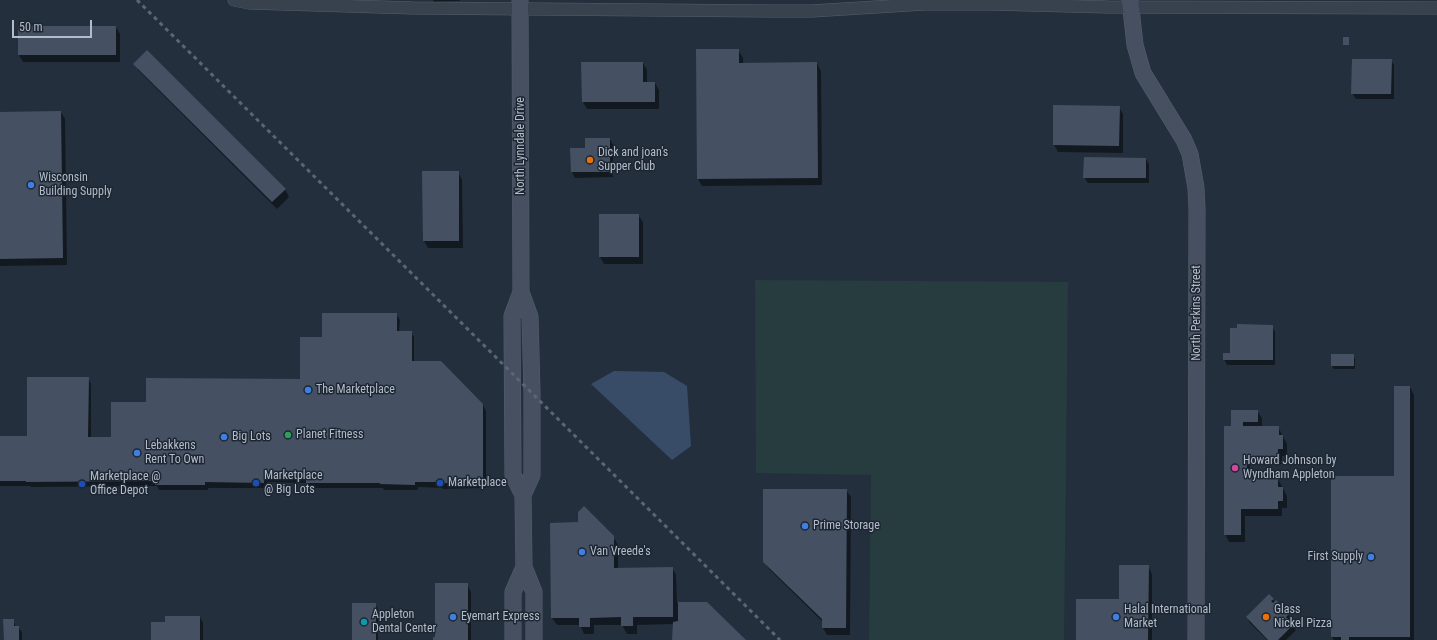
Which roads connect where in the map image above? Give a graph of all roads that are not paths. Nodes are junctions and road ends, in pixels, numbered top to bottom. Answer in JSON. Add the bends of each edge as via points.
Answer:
{"nodes":[{"id":1,"x":234,"y":0,"type":"edge"},
{"id":2,"x":1130,"y":3,"type":"edge"},
{"id":3,"x":520,"y":5,"type":"edge"},
{"id":4,"x":1437,"y":8,"type":"edge"},
{"id":5,"x":524,"y":567,"type":"junction"},
{"id":6,"x":513,"y":640,"type":"edge"},
{"id":7,"x":534,"y":640,"type":"edge"},
{"id":8,"x":1196,"y":640,"type":"edge"}],
"edges":[{"from":1,"to":3,"type":"street","via":[[413,8]]},
{"from":2,"to":3,"type":"street","via":[[924,4],[812,11]]},
{"from":2,"to":4,"type":"street"},
{"from":2,"to":8,"type":"main road","name":"North Perkins Street","via":[[1135,45],[1143,73],[1184,140],[1190,154],[1196,188]]},
{"from":3,"to":5,"type":"main road","name":"North Lynndale Drive","via":[[521,292],[530,317],[532,400],[532,475],[523,496]]},
{"from":5,"to":6,"type":"main road","name":"North Lynndale Drive","via":[[513,592]]},
{"from":5,"to":7,"type":"main road","name":"North Lynndale Drive","via":[[534,592]]}]}
